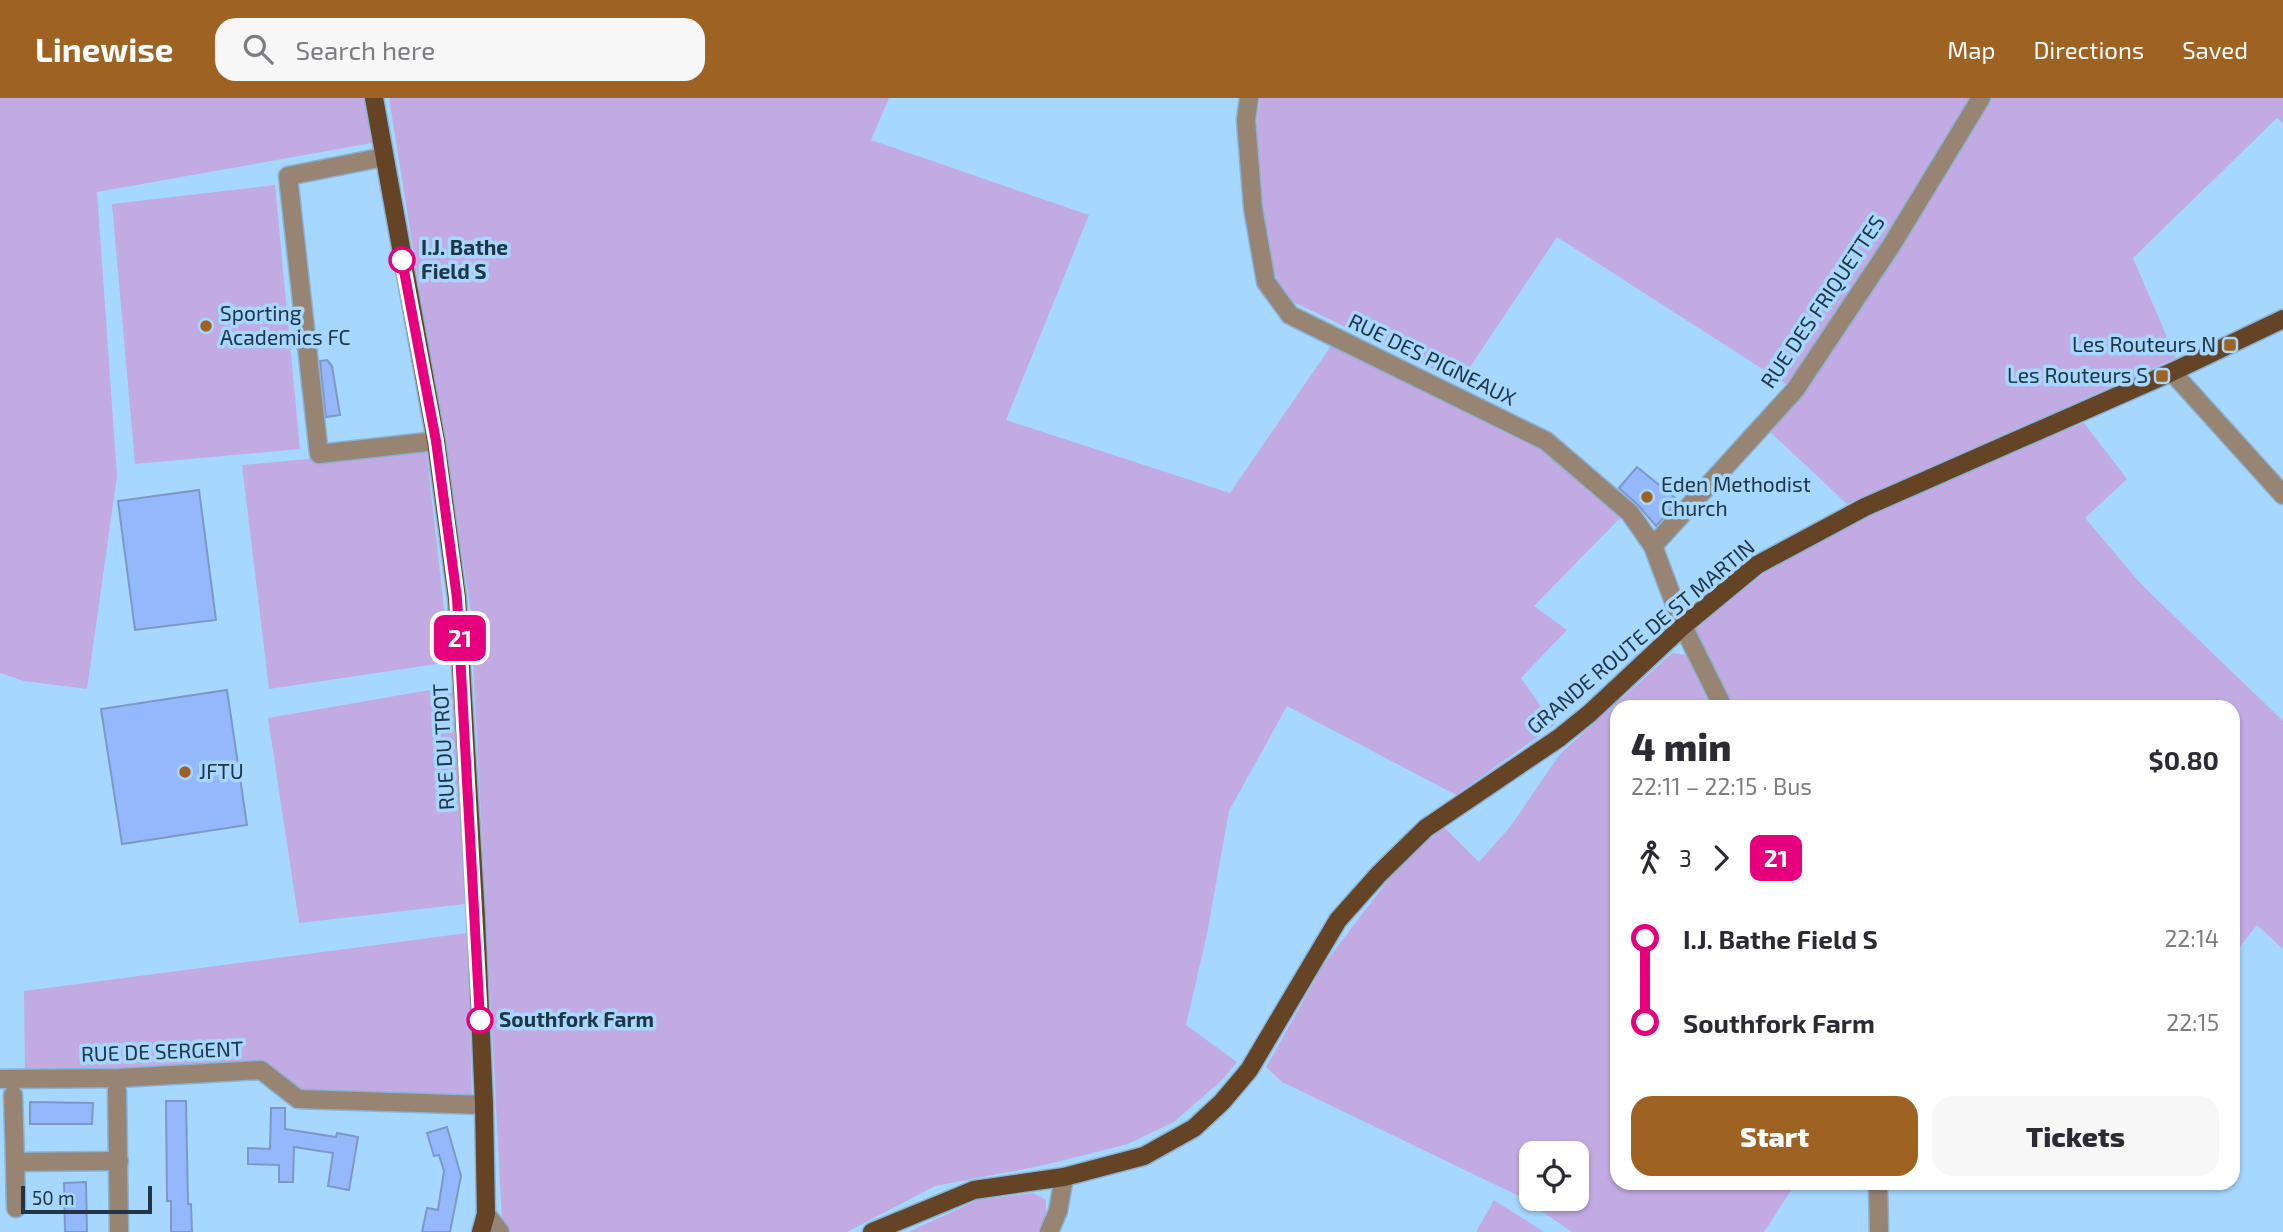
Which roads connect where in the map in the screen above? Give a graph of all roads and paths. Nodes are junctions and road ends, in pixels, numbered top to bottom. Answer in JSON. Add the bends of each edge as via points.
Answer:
{"nodes":[{"id":1,"x":374,"y":98,"type":"edge"},
{"id":2,"x":1249,"y":98,"type":"edge"},
{"id":3,"x":1981,"y":98,"type":"edge"},
{"id":4,"x":384,"y":157,"type":"junction"},
{"id":5,"x":2283,"y":319,"type":"edge"},
{"id":6,"x":2172,"y":372,"type":"junction"},
{"id":7,"x":436,"y":441,"type":"junction"},
{"id":8,"x":2283,"y":495,"type":"edge"},
{"id":9,"x":1653,"y":546,"type":"junction"},
{"id":10,"x":1683,"y":626,"type":"junction"},
{"id":11,"x":1720,"y":700,"type":"edge"},
{"id":12,"x":0,"y":1079,"type":"edge"},
{"id":13,"x":117,"y":1091,"type":"dead end"},
{"id":14,"x":13,"y":1095,"type":"dead end"},
{"id":15,"x":484,"y":1105,"type":"junction"},
{"id":16,"x":119,"y":1161,"type":"junction"},
{"id":17,"x":15,"y":1162,"type":"junction"},
{"id":18,"x":1064,"y":1177,"type":"junction"},
{"id":19,"x":1878,"y":1190,"type":"edge"},
{"id":20,"x":16,"y":1208,"type":"dead end"},
{"id":21,"x":486,"y":1214,"type":"junction"},
{"id":22,"x":119,"y":1232,"type":"edge"},
{"id":23,"x":481,"y":1232,"type":"edge"},
{"id":24,"x":500,"y":1232,"type":"edge"},
{"id":25,"x":872,"y":1232,"type":"edge"},
{"id":26,"x":1049,"y":1232,"type":"edge"},
{"id":27,"x":1879,"y":1232,"type":"edge"}],
"edges":[{"from":1,"to":4,"type":"main road","name":"RUE DU TROT"},
{"from":2,"to":9,"type":"street","name":"RUE DES PIGNEAUX","via":[[1246,120],[1253,208],[1266,282],[1290,315],[1546,442],[1629,513]]},
{"from":3,"to":9,"type":"street","name":"RUE DES FRIQUETTES","via":[[1891,246],[1795,390]]},
{"from":4,"to":7,"type":"main road","name":"RUE DU TROT"},
{"from":4,"to":7,"type":"street","via":[[288,176],[319,454]]},
{"from":5,"to":6,"type":"main road","name":"GRANDE ROUTE DE ST MARTIN"},
{"from":6,"to":8,"type":"street"},
{"from":6,"to":10,"type":"main road","name":"GRANDE ROUTE DE ST MARTIN","via":[[1865,507],[1757,565]]},
{"from":7,"to":15,"type":"main road","name":"RUE DU TROT","via":[[463,674]]},
{"from":9,"to":10,"type":"street","name":"RUE DES PIGNEAUX"},
{"from":10,"to":11,"type":"street","name":"RUE DES PIGNEAUX"},
{"from":10,"to":18,"type":"main road","name":"GRANDE ROUTE DE ST MARTIN","via":[[1590,713],[1426,828],[1378,874],[1338,920],[1249,1070],[1194,1128],[1144,1156]]},
{"from":12,"to":15,"type":"street","name":"RUE DE SERGENT","via":[[261,1070],[298,1099]]},
{"from":13,"to":16,"type":"street"},
{"from":14,"to":17,"type":"street"},
{"from":15,"to":21,"type":"main road","name":"RUE DU TROT"},
{"from":16,"to":17,"type":"street"},
{"from":16,"to":22,"type":"street"},
{"from":17,"to":20,"type":"street"},
{"from":18,"to":25,"type":"main road","name":"GRANDE ROUTE DE ST MARTIN","via":[[974,1190]]},
{"from":18,"to":26,"type":"street"},
{"from":19,"to":27,"type":"street"},
{"from":21,"to":23,"type":"main road","name":"RUE DU TROT"},
{"from":21,"to":24,"type":"street"}]}
